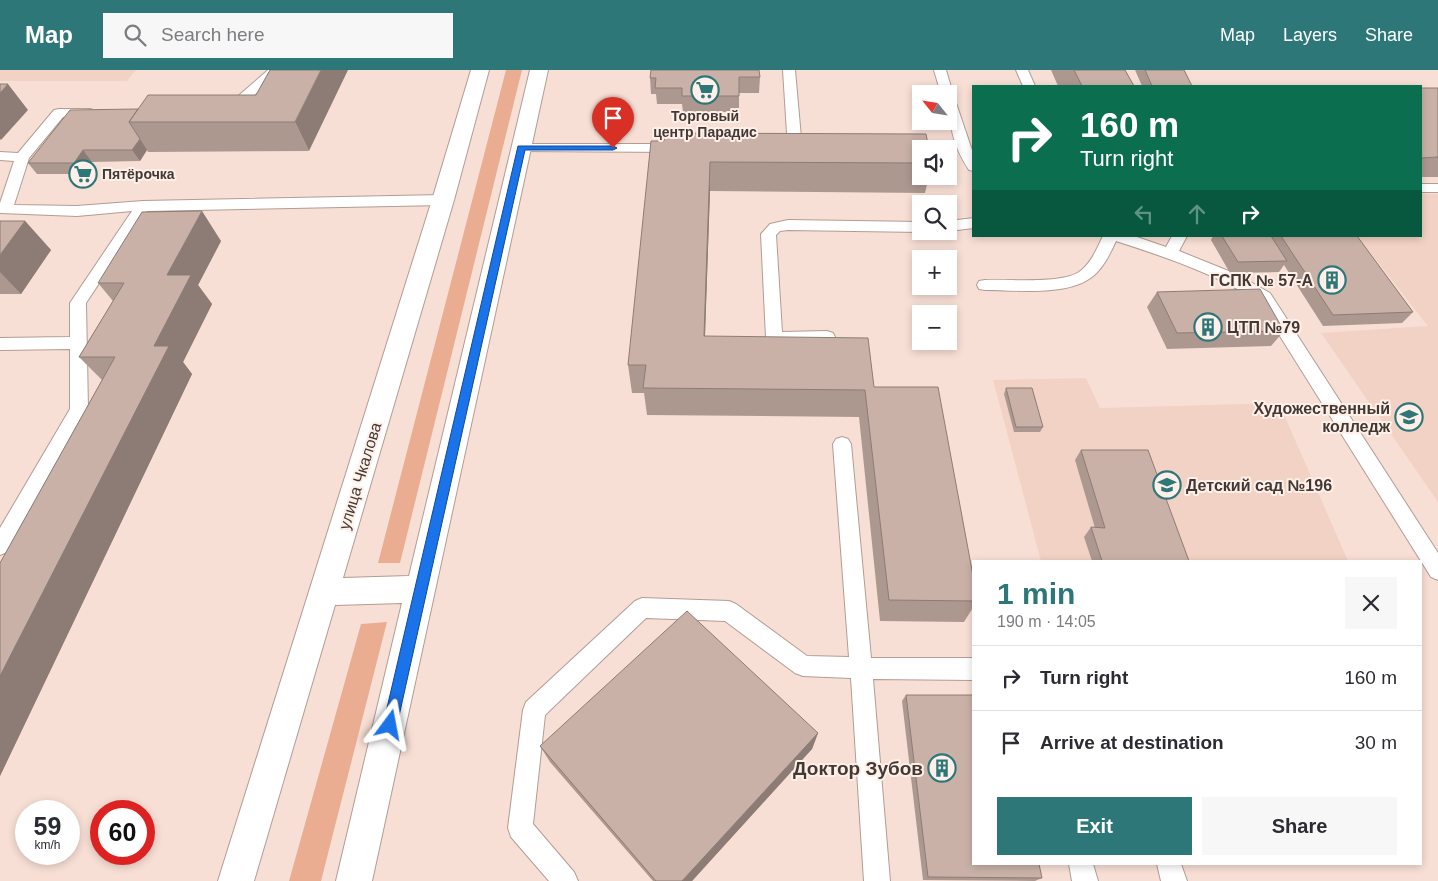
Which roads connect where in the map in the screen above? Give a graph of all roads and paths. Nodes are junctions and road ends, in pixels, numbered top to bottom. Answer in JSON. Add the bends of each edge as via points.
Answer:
{"nodes":[{"id":1,"x":275,"y":70,"type":"edge"},
{"id":2,"x":480,"y":70,"type":"edge"},
{"id":3,"x":538,"y":70,"type":"edge"},
{"id":4,"x":789,"y":70,"type":"edge"},
{"id":5,"x":940,"y":70,"type":"edge"},
{"id":6,"x":1022,"y":70,"type":"edge"},
{"id":7,"x":944,"y":85,"type":"edge"},
{"id":8,"x":1029,"y":85,"type":"edge"},
{"id":9,"x":214,"y":106,"type":"edge"},
{"id":10,"x":101,"y":113,"type":"edge"},
{"id":11,"x":958,"y":130,"type":"edge"},
{"id":12,"x":521,"y":148,"type":"junction"},
{"id":13,"x":690,"y":148,"type":"edge"},
{"id":14,"x":796,"y":149,"type":"edge"},
{"id":15,"x":957,"y":151,"type":"edge"},
{"id":16,"x":964,"y":151,"type":"junction"},
{"id":17,"x":0,"y":156,"type":"edge"},
{"id":18,"x":22,"y":157,"type":"junction"},
{"id":19,"x":972,"y":164,"type":"edge"},
{"id":20,"x":1422,"y":188,"type":"edge"},
{"id":21,"x":1438,"y":188,"type":"edge"},
{"id":22,"x":443,"y":200,"type":"junction"},
{"id":23,"x":143,"y":206,"type":"junction"},
{"id":24,"x":2,"y":210,"type":"edge"},
{"id":25,"x":972,"y":223,"type":"edge"},
{"id":26,"x":957,"y":225,"type":"edge"},
{"id":27,"x":912,"y":226,"type":"edge"},
{"id":28,"x":1110,"y":237,"type":"edge"},
{"id":29,"x":1120,"y":237,"type":"edge"},
{"id":30,"x":1179,"y":237,"type":"edge"},
{"id":31,"x":1170,"y":254,"type":"junction"},
{"id":32,"x":985,"y":285,"type":"dead end"},
{"id":33,"x":828,"y":337,"type":"edge"},
{"id":34,"x":79,"y":343,"type":"junction"},
{"id":35,"x":0,"y":344,"type":"edge"},
{"id":36,"x":842,"y":444,"type":"dead end"},
{"id":37,"x":0,"y":546,"type":"edge"},
{"id":38,"x":1438,"y":571,"type":"edge"},
{"id":39,"x":421,"y":589,"type":"junction"},
{"id":40,"x":325,"y":592,"type":"junction"},
{"id":41,"x":861,"y":668,"type":"junction"},
{"id":42,"x":972,"y":669,"type":"edge"},
{"id":43,"x":1081,"y":865,"type":"edge"},
{"id":44,"x":1169,"y":865,"type":"edge"},
{"id":45,"x":236,"y":881,"type":"edge"},
{"id":46,"x":354,"y":881,"type":"edge"},
{"id":47,"x":565,"y":881,"type":"edge"},
{"id":48,"x":877,"y":881,"type":"edge"},
{"id":49,"x":1085,"y":881,"type":"edge"},
{"id":50,"x":1174,"y":881,"type":"edge"}],
"edges":[{"from":1,"to":9,"type":"lane","via":[[240,101]]},
{"from":2,"to":22,"type":"main road","name":"улица Чкалова"},
{"from":3,"to":12,"type":"main road"},
{"from":4,"to":14,"type":"lane"},
{"from":5,"to":7,"type":"lane"},
{"from":6,"to":8,"type":"lane"},
{"from":10,"to":18,"type":"lane","via":[[59,113]]},
{"from":11,"to":16,"type":"lane"},
{"from":12,"to":13,"type":"lane"},
{"from":12,"to":39,"type":"main road"},
{"from":15,"to":16,"type":"lane"},
{"from":16,"to":19,"type":"lane"},
{"from":17,"to":18,"type":"lane"},
{"from":18,"to":24,"type":"lane"},
{"from":20,"to":21,"type":"lane"},
{"from":22,"to":23,"type":"lane"},
{"from":22,"to":40,"type":"main road","name":"улица Чкалова"},
{"from":23,"to":24,"type":"lane","via":[[76,211]]},
{"from":23,"to":34,"type":"lane","via":[[78,302]]},
{"from":25,"to":26,"type":"lane"},
{"from":27,"to":33,"type":"lane","via":[[788,226],[775,227],[768,234],[774,338]]},
{"from":28,"to":32,"type":"lane","via":[[1084,276],[1069,283]]},
{"from":29,"to":31,"type":"lane"},
{"from":30,"to":31,"type":"lane"},
{"from":31,"to":38,"type":"lane","via":[[1247,285],[1264,296]]},
{"from":34,"to":35,"type":"lane"},
{"from":34,"to":37,"type":"lane","via":[[80,410]]},
{"from":36,"to":41,"type":"lane"},
{"from":39,"to":40,"type":"main road"},
{"from":39,"to":46,"type":"main road"},
{"from":40,"to":45,"type":"main road","name":"улица Чкалова"},
{"from":41,"to":42,"type":"lane"},
{"from":41,"to":47,"type":"lane","via":[[803,666],[729,611],[642,608],[534,710],[520,828]]},
{"from":41,"to":48,"type":"lane"},
{"from":43,"to":49,"type":"lane"},
{"from":44,"to":50,"type":"lane"}]}
